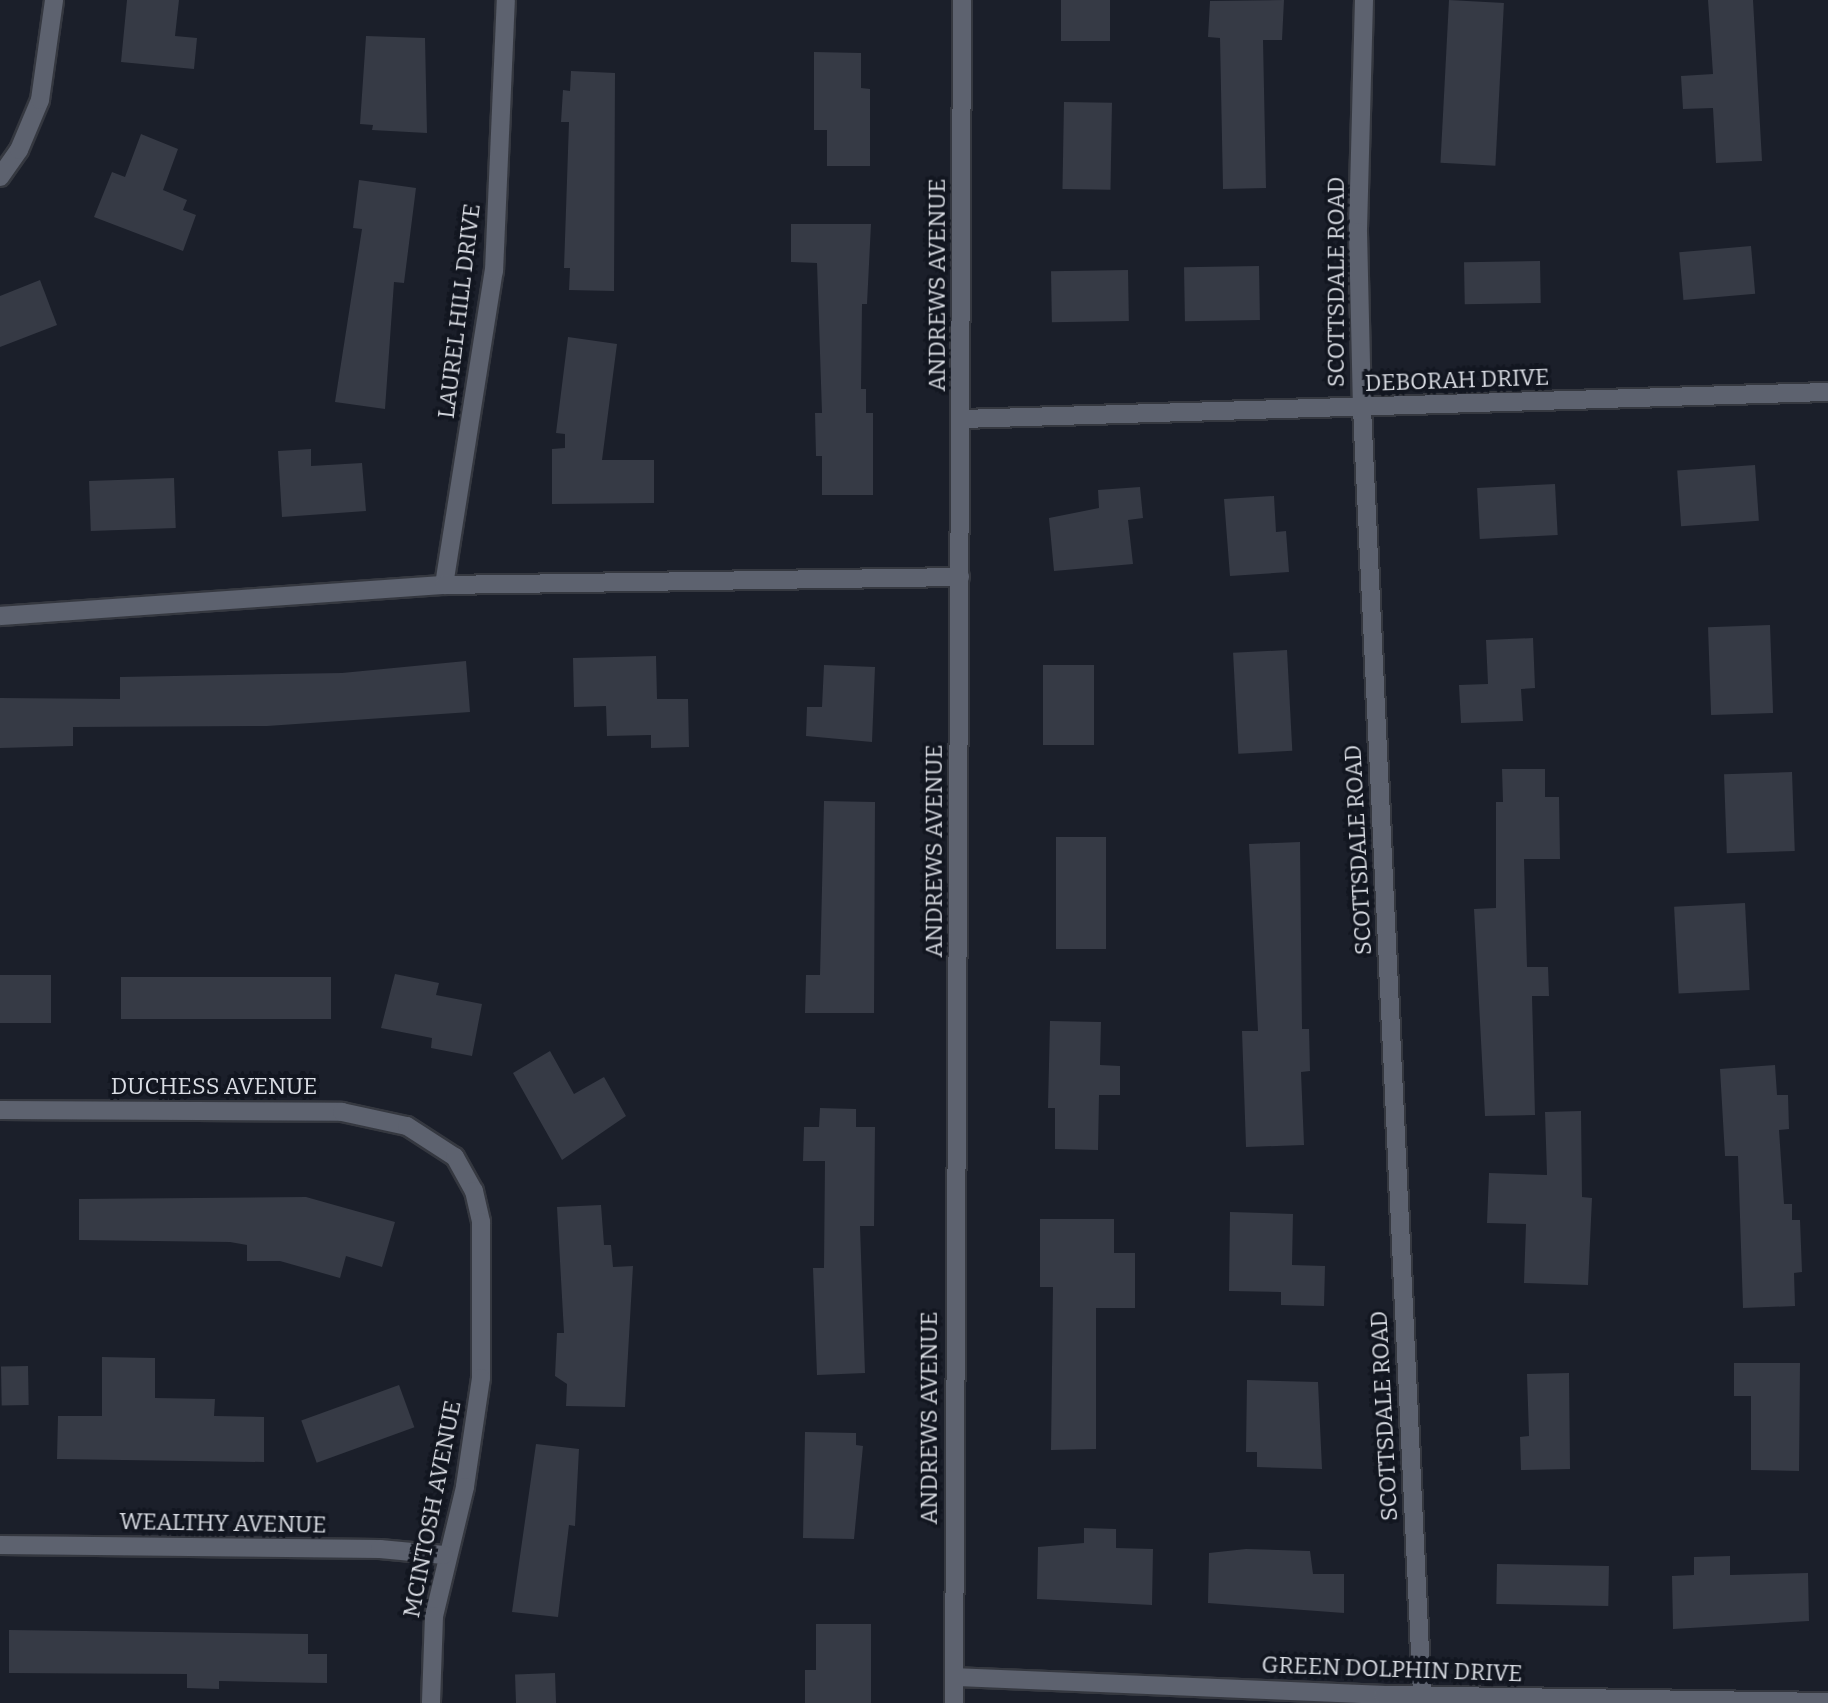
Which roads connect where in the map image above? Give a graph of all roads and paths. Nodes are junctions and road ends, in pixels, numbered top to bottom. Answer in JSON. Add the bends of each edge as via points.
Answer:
{"nodes":[{"id":1,"x":54,"y":0,"type":"edge"},
{"id":2,"x":506,"y":0,"type":"edge"},
{"id":3,"x":962,"y":0,"type":"edge"},
{"id":4,"x":1364,"y":0,"type":"edge"},
{"id":5,"x":0,"y":177,"type":"edge"},
{"id":6,"x":1828,"y":393,"type":"edge"},
{"id":7,"x":1362,"y":408,"type":"junction"},
{"id":8,"x":962,"y":419,"type":"junction"},
{"id":9,"x":960,"y":577,"type":"junction"},
{"id":10,"x":444,"y":585,"type":"junction"},
{"id":11,"x":0,"y":616,"type":"edge"},
{"id":12,"x":0,"y":1110,"type":"edge"},
{"id":13,"x":424,"y":1135,"type":"joint"},
{"id":14,"x":0,"y":1545,"type":"edge"},
{"id":15,"x":444,"y":1555,"type":"junction"},
{"id":16,"x":955,"y":1677,"type":"junction"},
{"id":17,"x":1422,"y":1696,"type":"junction"},
{"id":18,"x":1733,"y":1702,"type":"edge"},
{"id":19,"x":1828,"y":1702,"type":"edge"},
{"id":20,"x":431,"y":1703,"type":"edge"},
{"id":21,"x":954,"y":1703,"type":"edge"}],
"edges":[{"from":1,"to":5,"type":"street","via":[[40,100],[19,150]]},
{"from":2,"to":10,"type":"street","name":"LAUREL HILL DRIVE","via":[[494,271]]},
{"from":3,"to":8,"type":"street","name":"ANDREWS AVENUE"},
{"from":4,"to":7,"type":"street","name":"SCOTTSDALE ROAD","via":[[1358,232]]},
{"from":6,"to":7,"type":"street","name":"DEBORAH DRIVE"},
{"from":7,"to":8,"type":"street","name":"DEBORAH DRIVE"},
{"from":7,"to":17,"type":"street","name":"SCOTTSDALE ROAD"},
{"from":8,"to":9,"type":"street","name":"ANDREWS AVENUE"},
{"from":9,"to":10,"type":"street"},
{"from":9,"to":16,"type":"street","name":"ANDREWS AVENUE"},
{"from":10,"to":11,"type":"street"},
{"from":12,"to":13,"type":"street","name":"DUCHESS AVENUE","via":[[342,1112],[388,1120]]},
{"from":13,"to":15,"type":"street","name":"MCINTOSH AVENUE","via":[[455,1157],[474,1191],[481,1222],[483,1333],[477,1422]]},
{"from":14,"to":15,"type":"street","name":"WEALTHY AVENUE","via":[[380,1549]]},
{"from":15,"to":20,"type":"street","name":"MCINTOSH AVENUE","via":[[434,1616]]},
{"from":16,"to":17,"type":"street","name":"GREEN DOLPHIN DRIVE"},
{"from":16,"to":21,"type":"street","name":"ANDREWS AVENUE"},
{"from":17,"to":18,"type":"street","name":"GREEN DOLPHIN DRIVE"},
{"from":18,"to":19,"type":"street","name":"GREEN DOLPHIN DRIVE"}]}
